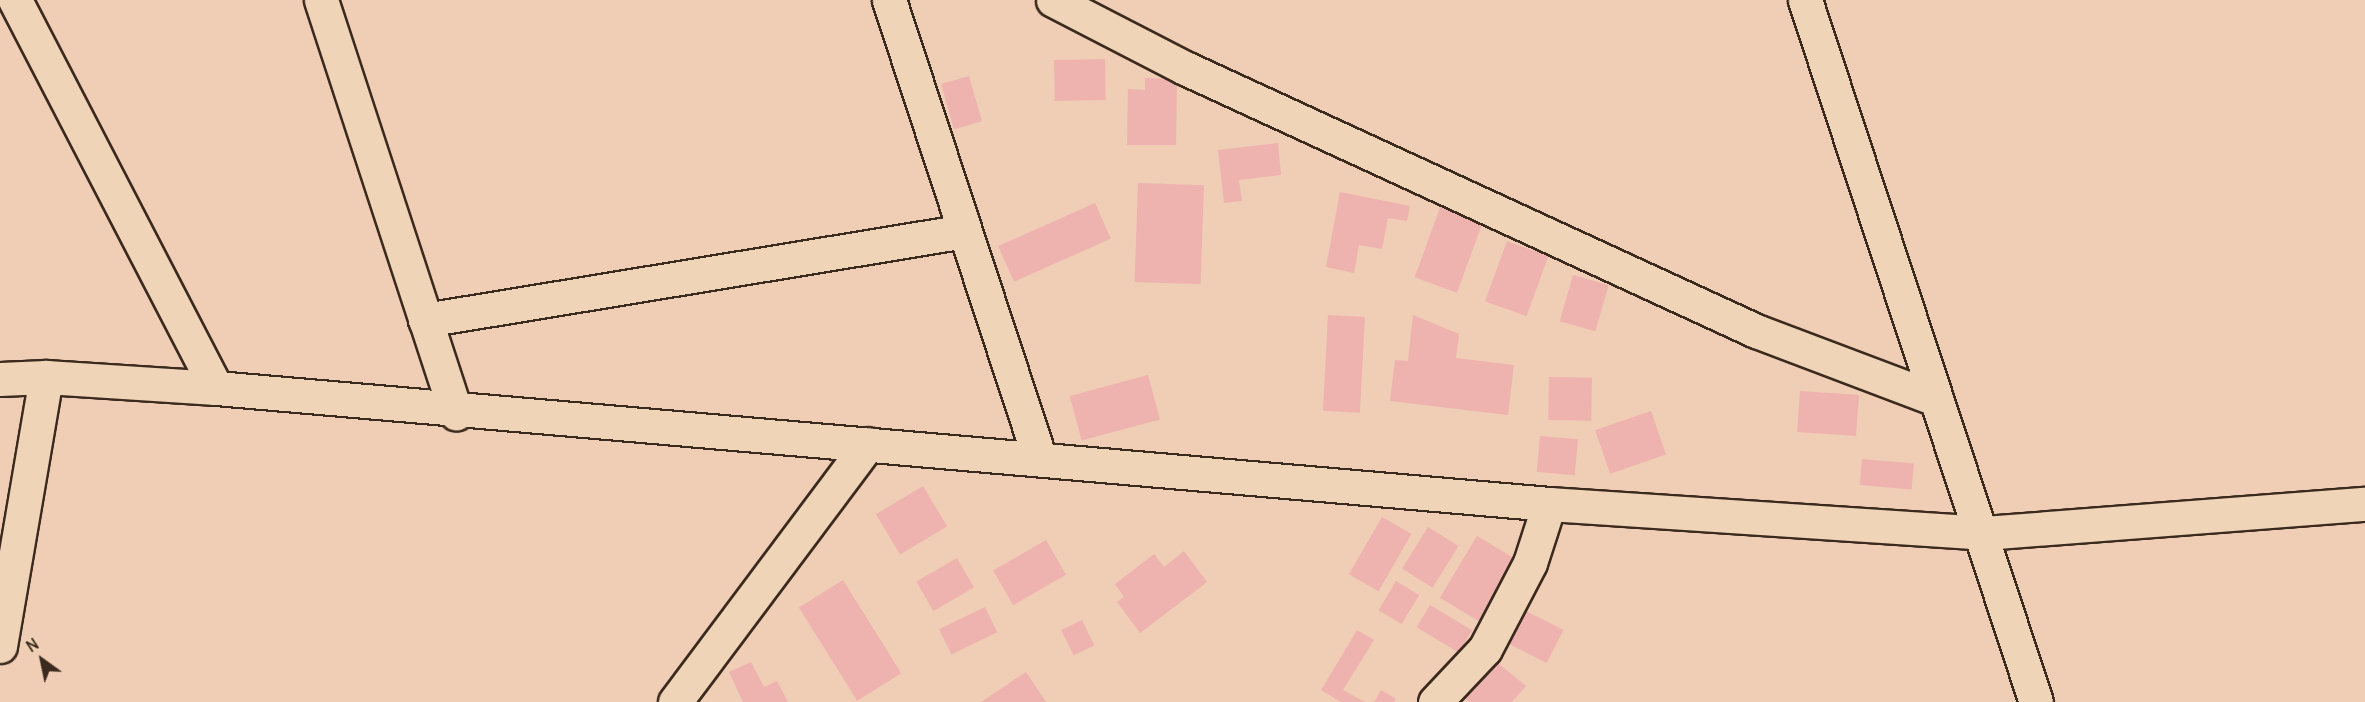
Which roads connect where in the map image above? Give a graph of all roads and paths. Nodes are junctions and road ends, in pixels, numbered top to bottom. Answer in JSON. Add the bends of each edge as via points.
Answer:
{"nodes":[{"id":1,"x":15,"y":0,"type":"edge"},
{"id":2,"x":321,"y":0,"type":"edge"},
{"id":3,"x":1053,"y":0,"type":"edge"},
{"id":4,"x":1805,"y":0,"type":"edge"},
{"id":5,"x":892,"y":1,"type":"edge"},
{"id":6,"x":965,"y":231,"type":"junction"},
{"id":7,"x":425,"y":320,"type":"junction"},
{"id":8,"x":46,"y":377,"type":"junction"},
{"id":9,"x":0,"y":380,"type":"edge"},
{"id":10,"x":216,"y":388,"type":"junction"},
{"id":11,"x":1936,"y":399,"type":"junction"},
{"id":12,"x":456,"y":413,"type":"junction"},
{"id":13,"x":868,"y":444,"type":"junction"},
{"id":14,"x":1040,"y":459,"type":"junction"},
{"id":15,"x":1549,"y":504,"type":"junction"},
{"id":16,"x":2365,"y":504,"type":"edge"},
{"id":17,"x":1984,"y":533,"type":"junction"},
{"id":18,"x":0,"y":646,"type":"edge"},
{"id":19,"x":675,"y":702,"type":"edge"},
{"id":20,"x":1435,"y":702,"type":"edge"},
{"id":21,"x":2036,"y":702,"type":"edge"}],
"edges":[{"from":1,"to":10,"type":"street"},
{"from":2,"to":7,"type":"street"},
{"from":3,"to":11,"type":"street","via":[[1185,68],[1756,331]]},
{"from":4,"to":11,"type":"street"},
{"from":5,"to":6,"type":"street"},
{"from":6,"to":7,"type":"street"},
{"from":6,"to":14,"type":"street"},
{"from":7,"to":12,"type":"street"},
{"from":8,"to":9,"type":"street"},
{"from":8,"to":10,"type":"street"},
{"from":8,"to":18,"type":"street"},
{"from":10,"to":12,"type":"street"},
{"from":11,"to":17,"type":"street"},
{"from":12,"to":13,"type":"street"},
{"from":13,"to":14,"type":"street"},
{"from":13,"to":19,"type":"street"},
{"from":14,"to":15,"type":"street"},
{"from":15,"to":17,"type":"street"},
{"from":15,"to":20,"type":"street","via":[[1530,563],[1485,649]]},
{"from":16,"to":17,"type":"street"},
{"from":17,"to":21,"type":"street"}]}
